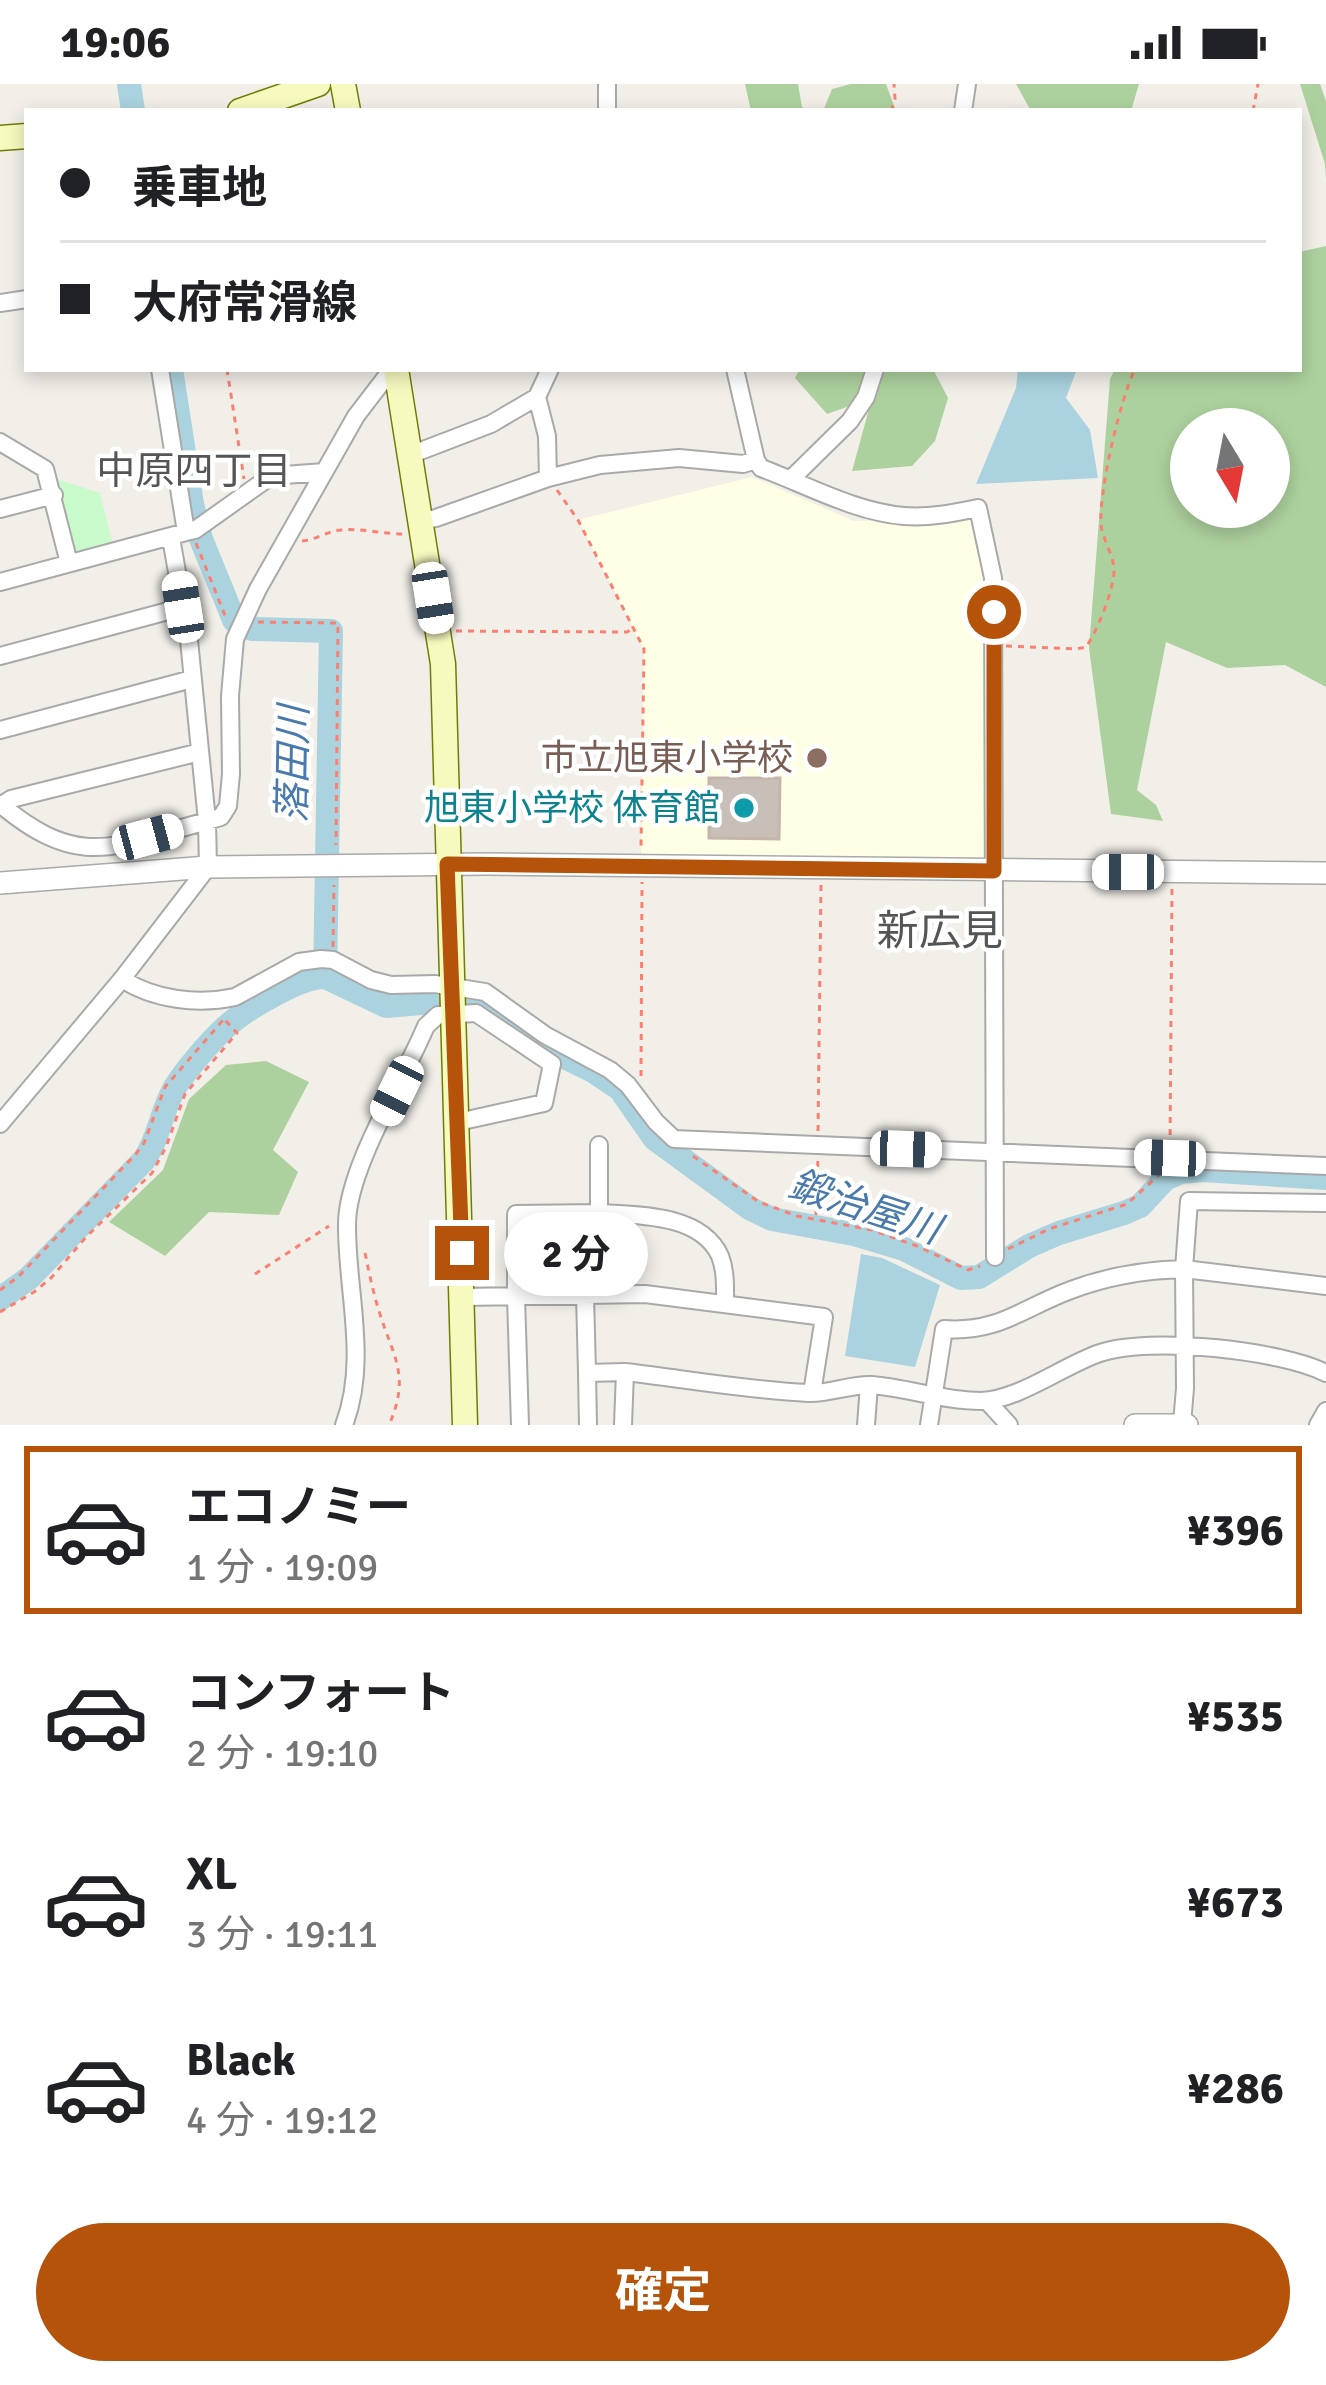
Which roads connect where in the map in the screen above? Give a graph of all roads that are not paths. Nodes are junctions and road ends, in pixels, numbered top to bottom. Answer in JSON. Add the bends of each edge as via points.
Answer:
{"nodes":[{"id":1,"x":318,"y":84,"type":"edge"},
{"id":2,"x":249,"y":108,"type":"edge"},
{"id":3,"x":160,"y":372,"type":"edge"},
{"id":4,"x":392,"y":372,"type":"edge"},
{"id":5,"x":395,"y":372,"type":"edge"},
{"id":6,"x":549,"y":372,"type":"edge"},
{"id":7,"x":736,"y":372,"type":"edge"},
{"id":8,"x":874,"y":372,"type":"edge"},
{"id":9,"x":537,"y":397,"type":"junction"},
{"id":10,"x":0,"y":442,"type":"edge"},
{"id":11,"x":410,"y":454,"type":"junction"},
{"id":12,"x":756,"y":460,"type":"junction"},
{"id":13,"x":324,"y":472,"type":"junction"},
{"id":14,"x":548,"y":478,"type":"junction"},
{"id":15,"x":791,"y":479,"type":"junction"},
{"id":16,"x":54,"y":495,"type":"junction"},
{"id":17,"x":0,"y":509,"type":"edge"},
{"id":18,"x":422,"y":526,"type":"junction"},
{"id":19,"x":183,"y":534,"type":"junction"},
{"id":20,"x":69,"y":563,"type":"junction"},
{"id":21,"x":0,"y":582,"type":"edge"},
{"id":22,"x":183,"y":607,"type":"junction"},
{"id":23,"x":0,"y":656,"type":"edge"},
{"id":24,"x":192,"y":679,"type":"junction"},
{"id":25,"x":0,"y":730,"type":"edge"},
{"id":26,"x":200,"y":752,"type":"junction"},
{"id":27,"x":1,"y":805,"type":"edge"},
{"id":28,"x":207,"y":821,"type":"junction"},
{"id":29,"x":447,"y":864,"type":"junction"},
{"id":30,"x":208,"y":867,"type":"junction"},
{"id":31,"x":994,"y":871,"type":"junction"},
{"id":32,"x":1326,"y":873,"type":"edge"},
{"id":33,"x":0,"y":883,"type":"edge"},
{"id":34,"x":122,"y":979,"type":"junction"},
{"id":35,"x":453,"y":1001,"type":"junction"},
{"id":36,"x":458,"y":1122,"type":"junction"},
{"id":37,"x":0,"y":1124,"type":"edge"},
{"id":38,"x":599,"y":1145,"type":"dead end"},
{"id":39,"x":993,"y":1152,"type":"junction"},
{"id":40,"x":1326,"y":1166,"type":"edge"},
{"id":41,"x":1326,"y":1203,"type":"edge"},
{"id":42,"x":599,"y":1213,"type":"junction"},
{"id":43,"x":995,"y":1257,"type":"dead end"},
{"id":44,"x":1184,"y":1269,"type":"junction"},
{"id":45,"x":1326,"y":1286,"type":"edge"},
{"id":46,"x":585,"y":1295,"type":"junction"},
{"id":47,"x":464,"y":1297,"type":"junction"},
{"id":48,"x":516,"y":1297,"type":"junction"},
{"id":49,"x":725,"y":1304,"type":"junction"},
{"id":50,"x":1183,"y":1345,"type":"junction"},
{"id":51,"x":625,"y":1372,"type":"junction"},
{"id":52,"x":587,"y":1373,"type":"junction"},
{"id":53,"x":1326,"y":1373,"type":"edge"},
{"id":54,"x":869,"y":1385,"type":"junction"},
{"id":55,"x":812,"y":1393,"type":"junction"},
{"id":56,"x":934,"y":1396,"type":"junction"},
{"id":57,"x":987,"y":1401,"type":"junction"},
{"id":58,"x":1326,"y":1411,"type":"edge"},
{"id":59,"x":344,"y":1425,"type":"edge"},
{"id":60,"x":466,"y":1425,"type":"edge"},
{"id":61,"x":520,"y":1425,"type":"edge"},
{"id":62,"x":588,"y":1425,"type":"edge"},
{"id":63,"x":622,"y":1425,"type":"edge"},
{"id":64,"x":866,"y":1425,"type":"edge"},
{"id":65,"x":929,"y":1425,"type":"edge"},
{"id":66,"x":1009,"y":1425,"type":"edge"},
{"id":67,"x":1135,"y":1425,"type":"edge"},
{"id":68,"x":1185,"y":1425,"type":"edge"},
{"id":69,"x":1318,"y":1425,"type":"edge"}],
"edges":[{"from":1,"to":2,"type":"main road"},
{"from":3,"to":19,"type":"street"},
{"from":4,"to":13,"type":"street"},
{"from":5,"to":11,"type":"main road"},
{"from":6,"to":9,"type":"street"},
{"from":7,"to":12,"type":"street"},
{"from":8,"to":15,"type":"street","via":[[850,421]]},
{"from":9,"to":11,"type":"street"},
{"from":9,"to":14,"type":"street"},
{"from":10,"to":16,"type":"street","via":[[45,469]]},
{"from":11,"to":18,"type":"main road"},
{"from":12,"to":14,"type":"street","via":[[662,459]]},
{"from":12,"to":15,"type":"street"},
{"from":13,"to":19,"type":"street","via":[[271,476]]},
{"from":13,"to":28,"type":"street","via":[[241,626],[228,806]]},
{"from":14,"to":18,"type":"street"},
{"from":15,"to":31,"type":"street","via":[[906,516],[978,508],[993,578]]},
{"from":16,"to":17,"type":"street"},
{"from":16,"to":20,"type":"street"},
{"from":18,"to":29,"type":"main road","via":[[443,664]]},
{"from":19,"to":20,"type":"street"},
{"from":19,"to":22,"type":"street"},
{"from":20,"to":21,"type":"street"},
{"from":22,"to":23,"type":"street"},
{"from":22,"to":24,"type":"street"},
{"from":24,"to":25,"type":"street"},
{"from":24,"to":26,"type":"street"},
{"from":26,"to":27,"type":"street"},
{"from":26,"to":28,"type":"street"},
{"from":27,"to":28,"type":"street","via":[[46,837],[88,848]]},
{"from":28,"to":30,"type":"street"},
{"from":29,"to":30,"type":"street"},
{"from":29,"to":31,"type":"street"},
{"from":29,"to":35,"type":"main road"},
{"from":30,"to":33,"type":"street"},
{"from":30,"to":34,"type":"street"},
{"from":31,"to":32,"type":"street"},
{"from":31,"to":39,"type":"street"},
{"from":34,"to":35,"type":"street","via":[[199,1002],[235,997],[299,962],[333,960],[391,985],[435,984]]},
{"from":34,"to":37,"type":"street"},
{"from":35,"to":36,"type":"main road"},
{"from":35,"to":36,"type":"street","via":[[552,1064],[544,1103]]},
{"from":35,"to":39,"type":"street","via":[[485,992],[610,1070],[674,1139]]},
{"from":35,"to":59,"type":"street","via":[[426,1026],[352,1190],[356,1330]]},
{"from":36,"to":47,"type":"main road"},
{"from":38,"to":42,"type":"street"},
{"from":39,"to":40,"type":"street"},
{"from":39,"to":43,"type":"street"},
{"from":41,"to":44,"type":"street","via":[[1189,1201]]},
{"from":42,"to":48,"type":"street","via":[[517,1214]]},
{"from":42,"to":49,"type":"street","via":[[694,1229],[719,1253]]},
{"from":44,"to":45,"type":"street"},
{"from":44,"to":50,"type":"street"},
{"from":44,"to":56,"type":"street","via":[[1110,1277],[987,1328],[944,1329]]},
{"from":46,"to":48,"type":"street"},
{"from":46,"to":49,"type":"street"},
{"from":46,"to":52,"type":"street"},
{"from":47,"to":48,"type":"street"},
{"from":47,"to":60,"type":"main road"},
{"from":48,"to":61,"type":"street"},
{"from":49,"to":55,"type":"street","via":[[824,1317]]},
{"from":50,"to":53,"type":"street","via":[[1304,1362]]},
{"from":50,"to":57,"type":"street","via":[[1105,1351]]},
{"from":50,"to":68,"type":"street"},
{"from":51,"to":52,"type":"street"},
{"from":51,"to":55,"type":"street"},
{"from":51,"to":63,"type":"street"},
{"from":52,"to":62,"type":"street"},
{"from":54,"to":55,"type":"street"},
{"from":54,"to":56,"type":"street"},
{"from":54,"to":64,"type":"street"},
{"from":56,"to":57,"type":"street"},
{"from":56,"to":65,"type":"street"},
{"from":57,"to":66,"type":"street"},
{"from":58,"to":69,"type":"street"},
{"from":67,"to":68,"type":"street"}]}
